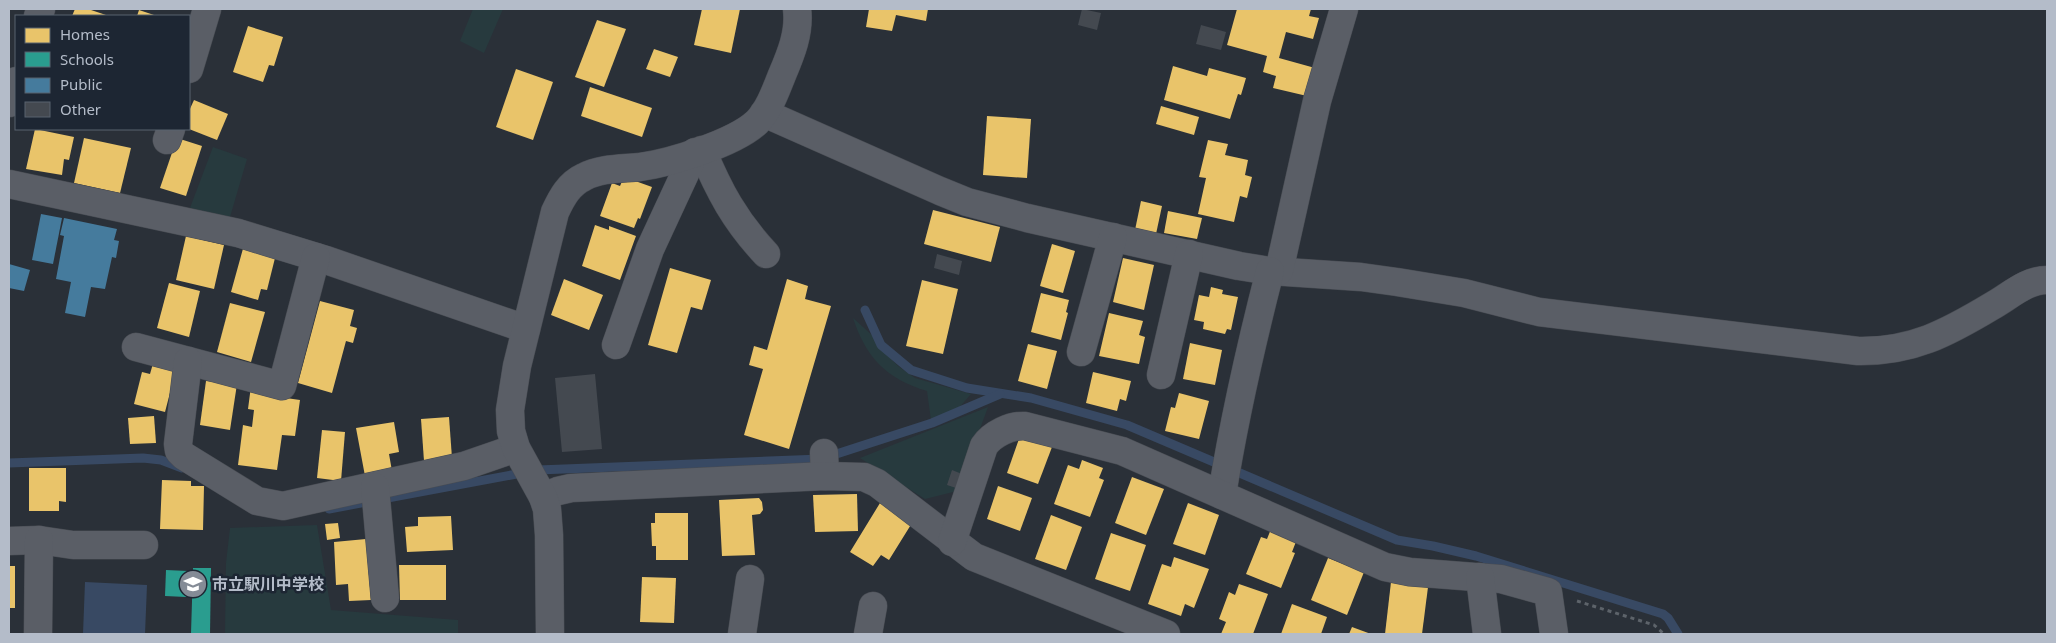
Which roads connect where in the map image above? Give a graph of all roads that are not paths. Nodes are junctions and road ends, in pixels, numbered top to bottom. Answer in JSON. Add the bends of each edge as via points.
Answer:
{"nodes":[{"id":1,"x":207,"y":9,"type":"edge"},
{"id":2,"x":797,"y":9,"type":"edge"},
{"id":3,"x":1344,"y":9,"type":"edge"},
{"id":4,"x":190,"y":66,"type":"edge"},
{"id":5,"x":15,"y":84,"type":"edge"},
{"id":6,"x":9,"y":103,"type":"edge"},
{"id":7,"x":764,"y":112,"type":"junction"},
{"id":8,"x":699,"y":151,"type":"junction"},
{"id":9,"x":9,"y":184,"type":"edge"},
{"id":10,"x":1113,"y":237,"type":"junction"},
{"id":11,"x":766,"y":254,"type":"dead end"},
{"id":12,"x":1189,"y":254,"type":"junction"},
{"id":13,"x":316,"y":257,"type":"junction"},
{"id":14,"x":1275,"y":271,"type":"junction"},
{"id":15,"x":2047,"y":280,"type":"edge"},
{"id":16,"x":526,"y":329,"type":"junction"},
{"id":17,"x":616,"y":345,"type":"dead end"},
{"id":18,"x":136,"y":347,"type":"dead end"},
{"id":19,"x":1081,"y":352,"type":"dead end"},
{"id":20,"x":188,"y":361,"type":"junction"},
{"id":21,"x":1161,"y":376,"type":"dead end"},
{"id":22,"x":516,"y":448,"type":"junction"},
{"id":23,"x":375,"y":487,"type":"junction"},
{"id":24,"x":1222,"y":495,"type":"junction"},
{"id":25,"x":543,"y":497,"type":"junction"},
{"id":26,"x":39,"y":540,"type":"junction"},
{"id":27,"x":9,"y":541,"type":"edge"},
{"id":28,"x":952,"y":542,"type":"junction"},
{"id":29,"x":144,"y":545,"type":"dead end"},
{"id":30,"x":1480,"y":577,"type":"junction"},
{"id":31,"x":750,"y":579,"type":"dead end"},
{"id":32,"x":385,"y":598,"type":"dead end"},
{"id":33,"x":873,"y":606,"type":"dead end"},
{"id":34,"x":38,"y":634,"type":"edge"},
{"id":35,"x":550,"y":634,"type":"edge"},
{"id":36,"x":742,"y":634,"type":"edge"},
{"id":37,"x":868,"y":634,"type":"edge"},
{"id":38,"x":1166,"y":634,"type":"edge"},
{"id":39,"x":1487,"y":634,"type":"edge"},
{"id":40,"x":1554,"y":634,"type":"edge"}],
"edges":[{"from":1,"to":4,"type":"street"},
{"from":2,"to":7,"type":"street","via":[[794,45]]},
{"from":3,"to":14,"type":"street"},
{"from":5,"to":6,"type":"street"},
{"from":7,"to":8,"type":"street","via":[[750,128]]},
{"from":7,"to":10,"type":"street","via":[[956,198]]},
{"from":8,"to":11,"type":"street","via":[[724,201]]},
{"from":8,"to":16,"type":"street","via":[[657,164],[592,174],[568,189],[555,212]]},
{"from":8,"to":17,"type":"street","via":[[650,249]]},
{"from":9,"to":13,"type":"street","via":[[227,230]]},
{"from":10,"to":12,"type":"street"},
{"from":10,"to":19,"type":"street"},
{"from":12,"to":14,"type":"street"},
{"from":12,"to":21,"type":"street"},
{"from":13,"to":16,"type":"street"},
{"from":13,"to":20,"type":"street","via":[[282,386]]},
{"from":14,"to":15,"type":"street","via":[[1361,277],[1464,293],[1539,312],[1876,352],[1932,338],[1966,322],[2030,283]]},
{"from":14,"to":24,"type":"street","via":[[1243,382]]},
{"from":16,"to":22,"type":"street","via":[[510,410]]},
{"from":18,"to":20,"type":"street"},
{"from":20,"to":23,"type":"street","via":[[178,444],[184,456],[257,501],[275,506]]},
{"from":22,"to":23,"type":"street","via":[[464,466]]},
{"from":22,"to":25,"type":"street"},
{"from":23,"to":32,"type":"street"},
{"from":24,"to":28,"type":"street","via":[[1103,445],[1014,426],[990,438],[984,446]]},
{"from":24,"to":30,"type":"street","via":[[1385,567]]},
{"from":25,"to":28,"type":"street","via":[[571,488],[824,464],[877,483]]},
{"from":25,"to":35,"type":"street","via":[[548,528]]},
{"from":26,"to":27,"type":"street"},
{"from":26,"to":29,"type":"street","via":[[73,545]]},
{"from":26,"to":34,"type":"street"},
{"from":28,"to":38,"type":"street","via":[[989,564]]},
{"from":30,"to":39,"type":"street"},
{"from":30,"to":40,"type":"street","via":[[1501,579],[1548,592]]},
{"from":31,"to":36,"type":"street"},
{"from":33,"to":37,"type":"street"}]}
